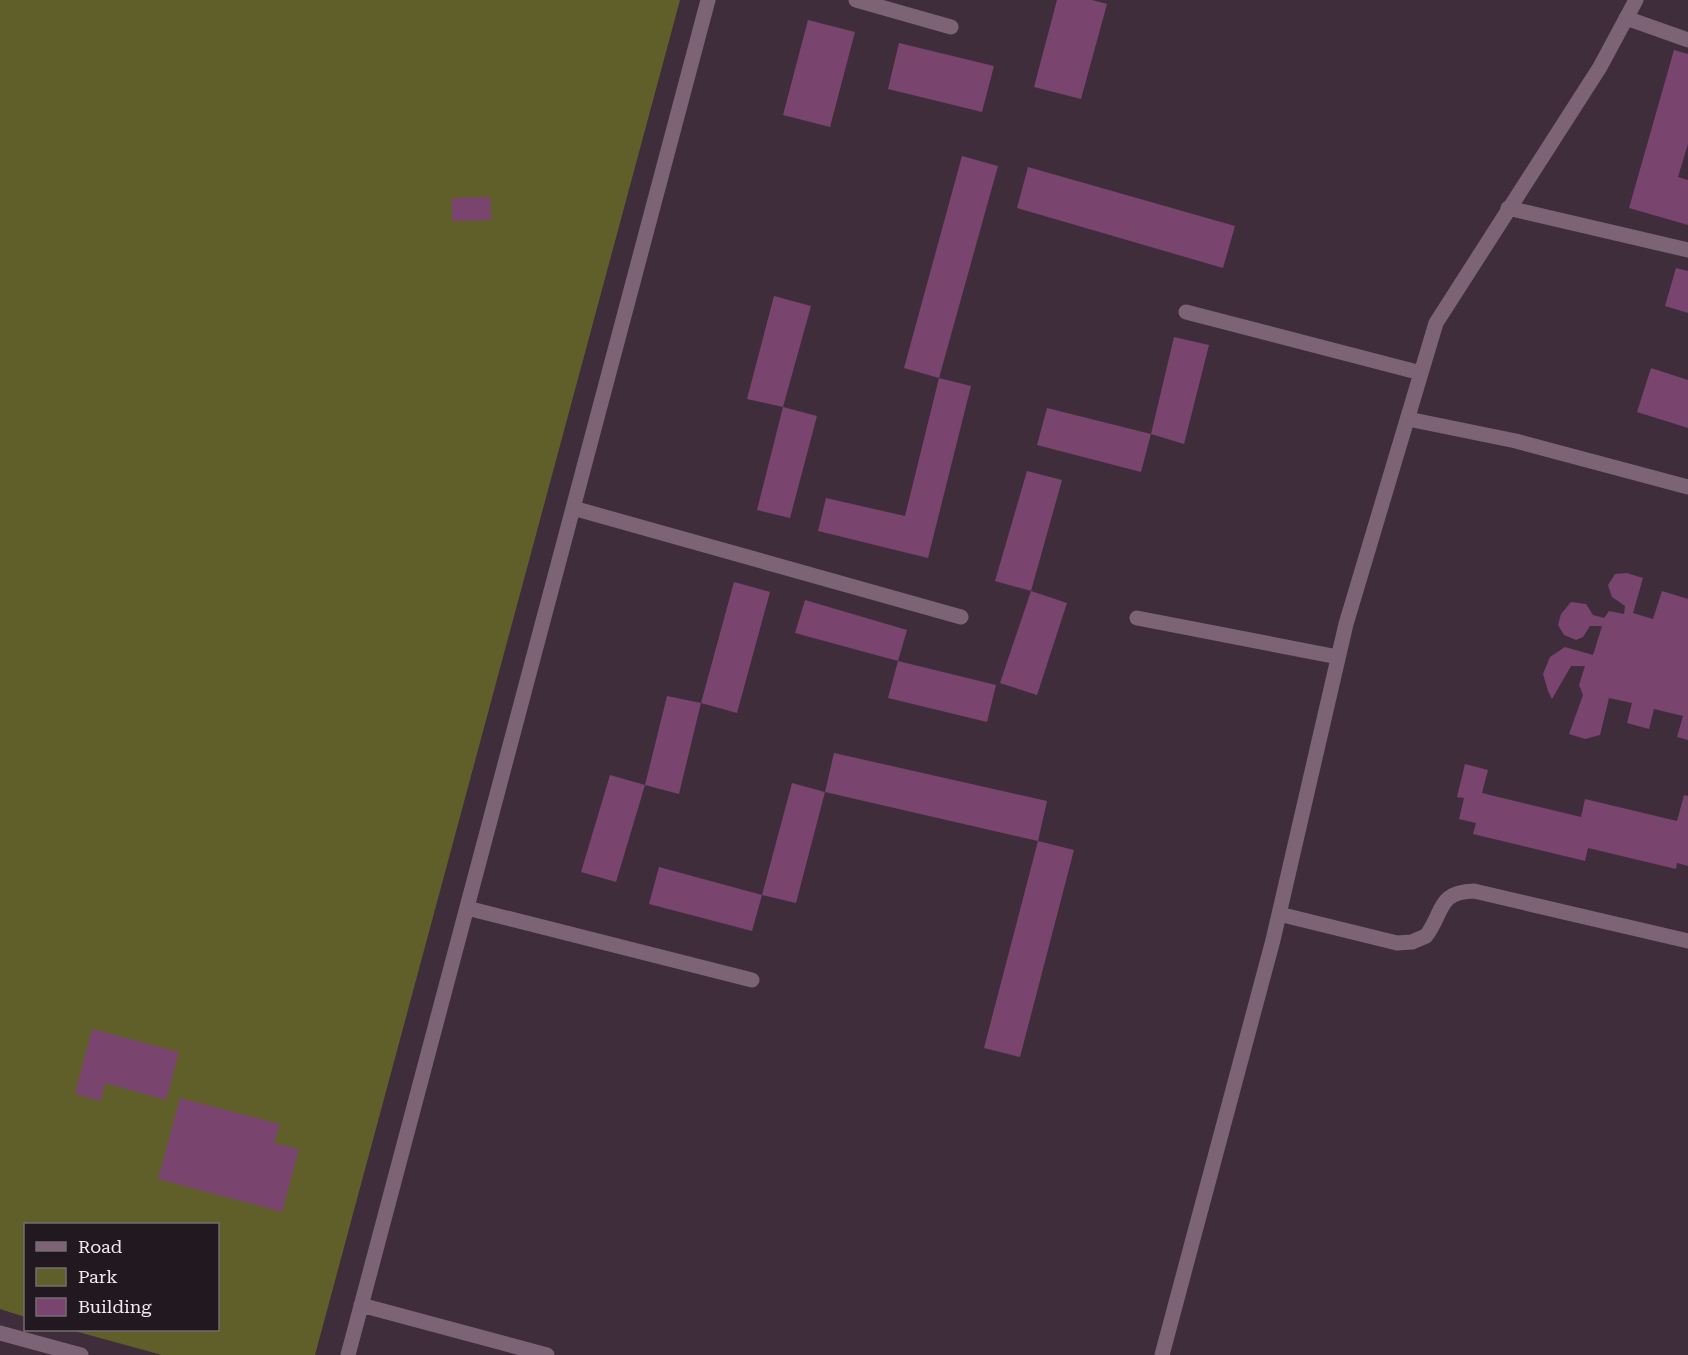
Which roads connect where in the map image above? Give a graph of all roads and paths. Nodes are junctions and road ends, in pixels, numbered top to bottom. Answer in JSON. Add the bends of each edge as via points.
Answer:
{"nodes":[{"id":1,"x":708,"y":0,"type":"edge"},
{"id":2,"x":856,"y":0,"type":"edge"},
{"id":3,"x":1636,"y":0,"type":"edge"},
{"id":4,"x":1626,"y":18,"type":"junction"},
{"id":5,"x":951,"y":27,"type":"dead end"},
{"id":6,"x":1688,"y":40,"type":"edge"},
{"id":7,"x":1508,"y":208,"type":"junction"},
{"id":8,"x":1688,"y":250,"type":"edge"},
{"id":9,"x":1186,"y":312,"type":"dead end"},
{"id":10,"x":1421,"y":373,"type":"junction"},
{"id":11,"x":1408,"y":419,"type":"junction"},
{"id":12,"x":1688,"y":487,"type":"edge"},
{"id":13,"x":573,"y":508,"type":"junction"},
{"id":14,"x":961,"y":617,"type":"dead end"},
{"id":15,"x":1137,"y":618,"type":"dead end"},
{"id":16,"x":1338,"y":657,"type":"junction"},
{"id":17,"x":467,"y":908,"type":"junction"},
{"id":18,"x":1279,"y":914,"type":"junction"},
{"id":19,"x":1688,"y":941,"type":"edge"},
{"id":20,"x":752,"y":980,"type":"dead end"},
{"id":21,"x":362,"y":1305,"type":"junction"},
{"id":22,"x":0,"y":1333,"type":"edge"},
{"id":23,"x":81,"y":1355,"type":"edge"},
{"id":24,"x":348,"y":1355,"type":"edge"},
{"id":25,"x":547,"y":1355,"type":"edge"},
{"id":26,"x":1162,"y":1355,"type":"edge"}],
"edges":[{"from":1,"to":13,"type":"street"},
{"from":2,"to":5,"type":"street"},
{"from":3,"to":4,"type":"street"},
{"from":4,"to":6,"type":"street"},
{"from":4,"to":7,"type":"street","via":[[1600,67]]},
{"from":7,"to":8,"type":"street"},
{"from":7,"to":10,"type":"street","via":[[1436,323]]},
{"from":9,"to":10,"type":"street"},
{"from":10,"to":11,"type":"street"},
{"from":11,"to":12,"type":"street","via":[[1516,441]]},
{"from":11,"to":16,"type":"street"},
{"from":13,"to":14,"type":"street"},
{"from":13,"to":17,"type":"street"},
{"from":15,"to":16,"type":"street"},
{"from":16,"to":18,"type":"street"},
{"from":17,"to":20,"type":"street"},
{"from":17,"to":21,"type":"street"},
{"from":18,"to":19,"type":"street","via":[[1397,943],[1412,942],[1426,936],[1448,897],[1460,891],[1474,891]]},
{"from":18,"to":26,"type":"street"},
{"from":21,"to":24,"type":"street"},
{"from":21,"to":25,"type":"street"},
{"from":22,"to":23,"type":"street"}]}
